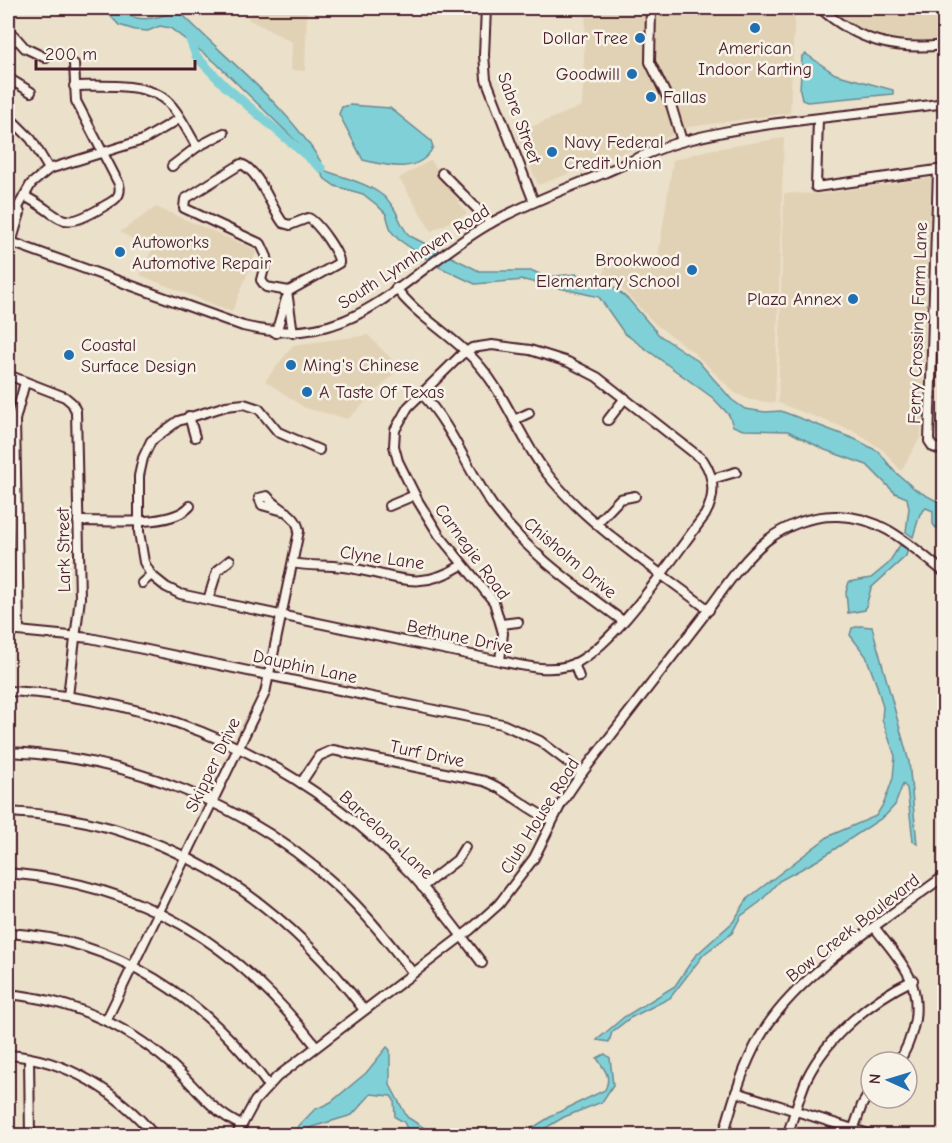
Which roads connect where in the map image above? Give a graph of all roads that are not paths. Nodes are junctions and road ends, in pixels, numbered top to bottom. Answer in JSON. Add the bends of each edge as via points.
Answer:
{"nodes":[{"id":1,"x":486,"y":8,"type":"edge"},
{"id":2,"x":651,"y":8,"type":"edge"},
{"id":3,"x":820,"y":8,"type":"edge"},
{"id":4,"x":8,"y":29,"type":"edge"},
{"id":5,"x":20,"y":42,"type":"junction"},
{"id":6,"x":8,"y":45,"type":"edge"},
{"id":7,"x":945,"y":45,"type":"edge"},
{"id":8,"x":46,"y":58,"type":"dead end"},
{"id":9,"x":74,"y":63,"type":"dead end"},
{"id":10,"x":8,"y":78,"type":"edge"},
{"id":11,"x":74,"y":86,"type":"junction"},
{"id":12,"x":31,"y":92,"type":"dead end"},
{"id":13,"x":945,"y":103,"type":"edge"},
{"id":14,"x":818,"y":119,"type":"junction"},
{"id":15,"x":180,"y":120,"type":"junction"},
{"id":16,"x":14,"y":122,"type":"dead end"},
{"id":17,"x":224,"y":133,"type":"dead end"},
{"id":18,"x":682,"y":141,"type":"junction"},
{"id":19,"x":197,"y":147,"type":"junction"},
{"id":20,"x":102,"y":152,"type":"junction"},
{"id":21,"x":172,"y":166,"type":"dead end"},
{"id":22,"x":49,"y":169,"type":"junction"},
{"id":23,"x":941,"y":170,"type":"edge"},
{"id":24,"x":442,"y":173,"type":"dead end"},
{"id":25,"x":24,"y":196,"type":"junction"},
{"id":26,"x":534,"y":202,"type":"junction"},
{"id":27,"x":18,"y":208,"type":"junction"},
{"id":28,"x":491,"y":223,"type":"junction"},
{"id":29,"x":8,"y":225,"type":"edge"},
{"id":30,"x":9,"y":241,"type":"edge"},
{"id":31,"x":8,"y":253,"type":"edge"},
{"id":32,"x":396,"y":288,"type":"junction"},
{"id":33,"x":287,"y":293,"type":"junction"},
{"id":34,"x":276,"y":333,"type":"junction"},
{"id":35,"x":293,"y":333,"type":"junction"},
{"id":36,"x":467,"y":351,"type":"junction"},
{"id":37,"x":8,"y":375,"type":"edge"},
{"id":38,"x":24,"y":382,"type":"junction"},
{"id":39,"x":422,"y":394,"type":"junction"},
{"id":40,"x":625,"y":398,"type":"junction"},
{"id":41,"x":529,"y":413,"type":"dead end"},
{"id":42,"x":189,"y":416,"type":"junction"},
{"id":43,"x":514,"y":420,"type":"junction"},
{"id":44,"x":608,"y":420,"type":"dead end"},
{"id":45,"x":195,"y":437,"type":"dead end"},
{"id":46,"x":320,"y":450,"type":"dead end"},
{"id":47,"x":945,"y":451,"type":"edge"},
{"id":48,"x":736,"y":472,"type":"dead end"},
{"id":49,"x":712,"y":479,"type":"junction"},
{"id":50,"x":415,"y":495,"type":"junction"},
{"id":51,"x":635,"y":495,"type":"dead end"},
{"id":52,"x":190,"y":506,"type":"dead end"},
{"id":53,"x":389,"y":506,"type":"dead end"},
{"id":54,"x":287,"y":513,"type":"dead end"},
{"id":55,"x":139,"y":520,"type":"junction"},
{"id":56,"x":78,"y":521,"type":"junction"},
{"id":57,"x":597,"y":523,"type":"junction"},
{"id":58,"x":230,"y":560,"type":"dead end"},
{"id":59,"x":293,"y":563,"type":"junction"},
{"id":60,"x":462,"y":565,"type":"junction"},
{"id":61,"x":945,"y":572,"type":"edge"},
{"id":62,"x":661,"y":573,"type":"junction"},
{"id":63,"x":151,"y":575,"type":"junction"},
{"id":64,"x":142,"y":583,"type":"dead end"},
{"id":65,"x":208,"y":600,"type":"junction"},
{"id":66,"x":709,"y":610,"type":"junction"},
{"id":67,"x":282,"y":616,"type":"junction"},
{"id":68,"x":623,"y":621,"type":"junction"},
{"id":69,"x":518,"y":622,"type":"dead end"},
{"id":70,"x":502,"y":624,"type":"junction"},
{"id":71,"x":8,"y":630,"type":"edge"},
{"id":72,"x":19,"y":630,"type":"junction"},
{"id":73,"x":76,"y":636,"type":"junction"},
{"id":74,"x":500,"y":661,"type":"junction"},
{"id":75,"x":574,"y":663,"type":"junction"},
{"id":76,"x":270,"y":675,"type":"junction"},
{"id":77,"x":579,"y":677,"type":"dead end"},
{"id":78,"x":8,"y":691,"type":"edge"},
{"id":79,"x":68,"y":696,"type":"junction"},
{"id":80,"x":239,"y":747,"type":"junction"},
{"id":81,"x":8,"y":752,"type":"edge"},
{"id":82,"x":582,"y":773,"type":"junction"},
{"id":83,"x":301,"y":783,"type":"junction"},
{"id":84,"x":212,"y":802,"type":"junction"},
{"id":85,"x":8,"y":812,"type":"edge"},
{"id":86,"x":552,"y":820,"type":"junction"},
{"id":87,"x":465,"y":847,"type":"dead end"},
{"id":88,"x":186,"y":856,"type":"junction"},
{"id":89,"x":8,"y":873,"type":"edge"},
{"id":90,"x":945,"y":876,"type":"edge"},
{"id":91,"x":422,"y":887,"type":"junction"},
{"id":92,"x":159,"y":911,"type":"junction"},
{"id":93,"x":875,"y":928,"type":"junction"},
{"id":94,"x":8,"y":933,"type":"edge"},
{"id":95,"x":461,"y":936,"type":"junction"},
{"id":96,"x":482,"y":963,"type":"dead end"},
{"id":97,"x":133,"y":966,"type":"junction"},
{"id":98,"x":413,"y":973,"type":"junction"},
{"id":99,"x":913,"y":980,"type":"junction"},
{"id":100,"x":8,"y":994,"type":"edge"},
{"id":101,"x":364,"y":1010,"type":"junction"},
{"id":102,"x":106,"y":1021,"type":"junction"},
{"id":103,"x":316,"y":1046,"type":"junction"},
{"id":104,"x":906,"y":1050,"type":"edge"},
{"id":105,"x":8,"y":1055,"type":"edge"},
{"id":106,"x":29,"y":1058,"type":"junction"},
{"id":107,"x":268,"y":1085,"type":"junction"},
{"id":108,"x":736,"y":1092,"type":"junction"},
{"id":109,"x":795,"y":1110,"type":"junction"},
{"id":110,"x":860,"y":1110,"type":"edge"},
{"id":111,"x":241,"y":1125,"type":"junction"},
{"id":112,"x":852,"y":1132,"type":"edge"},
{"id":113,"x":30,"y":1136,"type":"edge"},
{"id":114,"x":155,"y":1136,"type":"edge"},
{"id":115,"x":236,"y":1136,"type":"edge"},
{"id":116,"x":723,"y":1136,"type":"edge"},
{"id":117,"x":788,"y":1136,"type":"edge"},
{"id":118,"x":875,"y":1136,"type":"edge"}],
"edges":[{"from":1,"to":26,"type":"street","name":"Sabre Street","via":[[486,79]]},
{"from":2,"to":18,"type":"street","via":[[650,62],[671,105]]},
{"from":3,"to":7,"type":"street","via":[[850,30],[881,43],[910,48]]},
{"from":4,"to":5,"type":"street"},
{"from":5,"to":6,"type":"street"},
{"from":5,"to":8,"type":"street"},
{"from":9,"to":11,"type":"street"},
{"from":10,"to":12,"type":"street"},
{"from":11,"to":15,"type":"street","via":[[114,86],[155,94],[166,101]]},
{"from":11,"to":20,"type":"street","via":[[76,101]]},
{"from":13,"to":14,"type":"street","name":"South Lynnhaven Road"},
{"from":14,"to":18,"type":"street","name":"South Lynnhaven Road"},
{"from":14,"to":23,"type":"street","via":[[816,187]]},
{"from":15,"to":19,"type":"street"},
{"from":15,"to":20,"type":"street","via":[[143,140]]},
{"from":16,"to":22,"type":"street","via":[[31,139]]},
{"from":17,"to":19,"type":"street"},
{"from":18,"to":26,"type":"street","name":"South Lynnhaven Road"},
{"from":19,"to":21,"type":"street"},
{"from":20,"to":22,"type":"street"},
{"from":20,"to":25,"type":"street","via":[[120,192],[116,199],[84,219],[70,222],[57,218]]},
{"from":22,"to":25,"type":"street","via":[[31,184]]},
{"from":23,"to":47,"type":"street","name":"Ferry Crossing Farm Lane","via":[[929,441]]},
{"from":24,"to":28,"type":"street"},
{"from":25,"to":27,"type":"street"},
{"from":26,"to":28,"type":"street","name":"South Lynnhaven Road"},
{"from":27,"to":29,"type":"street"},
{"from":27,"to":30,"type":"street","via":[[20,213]]},
{"from":28,"to":32,"type":"street","name":"South Lynnhaven Road"},
{"from":30,"to":31,"type":"street"},
{"from":30,"to":34,"type":"street","name":"South Lynnhaven Road","via":[[209,315]]},
{"from":32,"to":35,"type":"street","name":"South Lynnhaven Road","via":[[340,324]]},
{"from":32,"to":36,"type":"street","via":[[407,302]]},
{"from":33,"to":33,"type":"street","via":[[340,260],[315,220],[284,223],[265,190],[241,164],[184,200],[186,210],[261,244],[267,257],[262,283]]},
{"from":33,"to":34,"type":"street"},
{"from":33,"to":35,"type":"street"},
{"from":34,"to":35,"type":"street","name":"South Lynnhaven Road"},
{"from":36,"to":39,"type":"street","name":"Carnegie Road"},
{"from":36,"to":40,"type":"street","via":[[499,346],[554,357],[585,371]]},
{"from":36,"to":43,"type":"street","via":[[492,381]]},
{"from":37,"to":38,"type":"street"},
{"from":38,"to":56,"type":"street","name":"Lark Street","via":[[65,396],[76,411]]},
{"from":38,"to":72,"type":"street","via":[[15,420]]},
{"from":39,"to":50,"type":"street","name":"Carnegie Road","via":[[401,416],[394,438],[398,461]]},
{"from":39,"to":68,"type":"street","name":"Chisholm Drive","via":[[444,421],[474,477],[510,527],[557,571]]},
{"from":40,"to":44,"type":"street"},
{"from":40,"to":49,"type":"street","via":[[697,454]]},
{"from":41,"to":43,"type":"street"},
{"from":42,"to":45,"type":"street"},
{"from":42,"to":46,"type":"street","via":[[248,400],[279,432]]},
{"from":42,"to":55,"type":"street","via":[[157,434],[146,449],[139,476]]},
{"from":43,"to":57,"type":"street","via":[[545,471]]},
{"from":48,"to":49,"type":"street"},
{"from":49,"to":62,"type":"street","name":"Bethune Drive","via":[[711,501],[705,515]]},
{"from":50,"to":53,"type":"street"},
{"from":50,"to":60,"type":"street","name":"Carnegie Road"},
{"from":51,"to":57,"type":"street","via":[[620,499]]},
{"from":52,"to":55,"type":"street","via":[[174,518]]},
{"from":54,"to":59,"type":"street","name":"Skipper Drive","via":[[300,531]]},
{"from":55,"to":56,"type":"street"},
{"from":55,"to":63,"type":"street","via":[[141,553]]},
{"from":56,"to":73,"type":"street","name":"Lark Street","via":[[80,598]]},
{"from":57,"to":62,"type":"street"},
{"from":58,"to":65,"type":"street","via":[[217,571]]},
{"from":59,"to":60,"type":"street","name":"Clyne Lane","via":[[346,567],[420,582],[444,577]]},
{"from":59,"to":67,"type":"street","name":"Skipper Drive"},
{"from":60,"to":70,"type":"street","name":"Carnegie Road","via":[[489,594]]},
{"from":61,"to":66,"type":"street","name":"Club House Road","via":[[878,523],[839,516],[810,519],[775,534],[759,548]]},
{"from":62,"to":66,"type":"street"},
{"from":62,"to":68,"type":"street","name":"Bethune Drive"},
{"from":63,"to":64,"type":"street"},
{"from":63,"to":65,"type":"street","name":"Bethune Drive","via":[[172,590]]},
{"from":65,"to":67,"type":"street","name":"Bethune Drive"},
{"from":66,"to":82,"type":"street","name":"Club House Road"},
{"from":67,"to":74,"type":"street","name":"Bethune Drive"},
{"from":67,"to":76,"type":"street","name":"Skipper Drive"},
{"from":68,"to":75,"type":"street","name":"Bethune Drive","via":[[598,649]]},
{"from":69,"to":70,"type":"street"},
{"from":70,"to":74,"type":"street","name":"Carnegie Road"},
{"from":71,"to":72,"type":"street","name":"Dauphin Lane"},
{"from":72,"to":73,"type":"street","name":"Dauphin Lane"},
{"from":73,"to":76,"type":"street","name":"Dauphin Lane"},
{"from":73,"to":79,"type":"street","name":"Lark Street"},
{"from":74,"to":75,"type":"street","name":"Bethune Drive","via":[[547,669]]},
{"from":75,"to":77,"type":"street"},
{"from":76,"to":80,"type":"street","name":"Skipper Drive"},
{"from":76,"to":82,"type":"street","name":"Dauphin Lane","via":[[512,727],[540,741]]},
{"from":78,"to":79,"type":"street","name":"Barcelona Lane"},
{"from":79,"to":80,"type":"street","name":"Barcelona Lane","via":[[153,714]]},
{"from":80,"to":83,"type":"street","name":"Barcelona Lane"},
{"from":80,"to":84,"type":"street","name":"Skipper Drive"},
{"from":81,"to":84,"type":"street","via":[[71,757],[121,768]]},
{"from":82,"to":86,"type":"street","name":"Club House Road"},
{"from":83,"to":86,"type":"street","name":"Turf Drive","via":[[319,756],[333,750],[484,782],[503,789]]},
{"from":83,"to":91,"type":"street","name":"Barcelona Lane","via":[[364,829]]},
{"from":84,"to":88,"type":"street","name":"Skipper Drive"},
{"from":84,"to":98,"type":"street","via":[[275,837],[319,871],[377,928]]},
{"from":85,"to":88,"type":"street","via":[[85,822]]},
{"from":86,"to":95,"type":"street","name":"Club House Road","via":[[534,858],[510,892]]},
{"from":87,"to":91,"type":"street","via":[[457,860]]},
{"from":88,"to":92,"type":"street","name":"Skipper Drive"},
{"from":88,"to":101,"type":"street","via":[[240,887],[283,920],[323,958]]},
{"from":89,"to":92,"type":"street","via":[[98,887]]},
{"from":90,"to":93,"type":"street","name":"Bow Creek Boulevard"},
{"from":91,"to":95,"type":"street","name":"Barcelona Lane"},
{"from":92,"to":97,"type":"street","name":"Skipper Drive"},
{"from":92,"to":103,"type":"street","via":[[209,940],[246,968]]},
{"from":93,"to":99,"type":"street"},
{"from":93,"to":108,"type":"street","name":"Bow Creek Boulevard","via":[[805,981],[780,1008],[751,1053]]},
{"from":94,"to":97,"type":"street","via":[[75,944]]},
{"from":95,"to":96,"type":"street","name":"Barcelona Lane"},
{"from":95,"to":98,"type":"street","name":"Club House Road"},
{"from":97,"to":102,"type":"street","name":"Skipper Drive"},
{"from":97,"to":107,"type":"street","via":[[204,1012],[234,1040]]},
{"from":98,"to":101,"type":"street","name":"Club House Road"},
{"from":99,"to":104,"type":"street","via":[[917,1002]]},
{"from":99,"to":109,"type":"street","via":[[835,1038],[815,1065]]},
{"from":100,"to":102,"type":"street","via":[[56,1002]]},
{"from":101,"to":103,"type":"street","name":"Club House Road"},
{"from":102,"to":111,"type":"street","via":[[149,1047],[182,1074],[211,1107]]},
{"from":103,"to":107,"type":"street","name":"Club House Road"},
{"from":105,"to":106,"type":"street"},
{"from":106,"to":113,"type":"street"},
{"from":106,"to":114,"type":"street","via":[[95,1083],[123,1103]]},
{"from":107,"to":111,"type":"street","name":"Club House Road"},
{"from":108,"to":109,"type":"street"},
{"from":108,"to":116,"type":"street","name":"Bow Creek Boulevard"},
{"from":109,"to":112,"type":"street"},
{"from":109,"to":117,"type":"street"},
{"from":110,"to":112,"type":"street"},
{"from":111,"to":115,"type":"street","name":"Club House Road"},
{"from":112,"to":118,"type":"street"}]}
